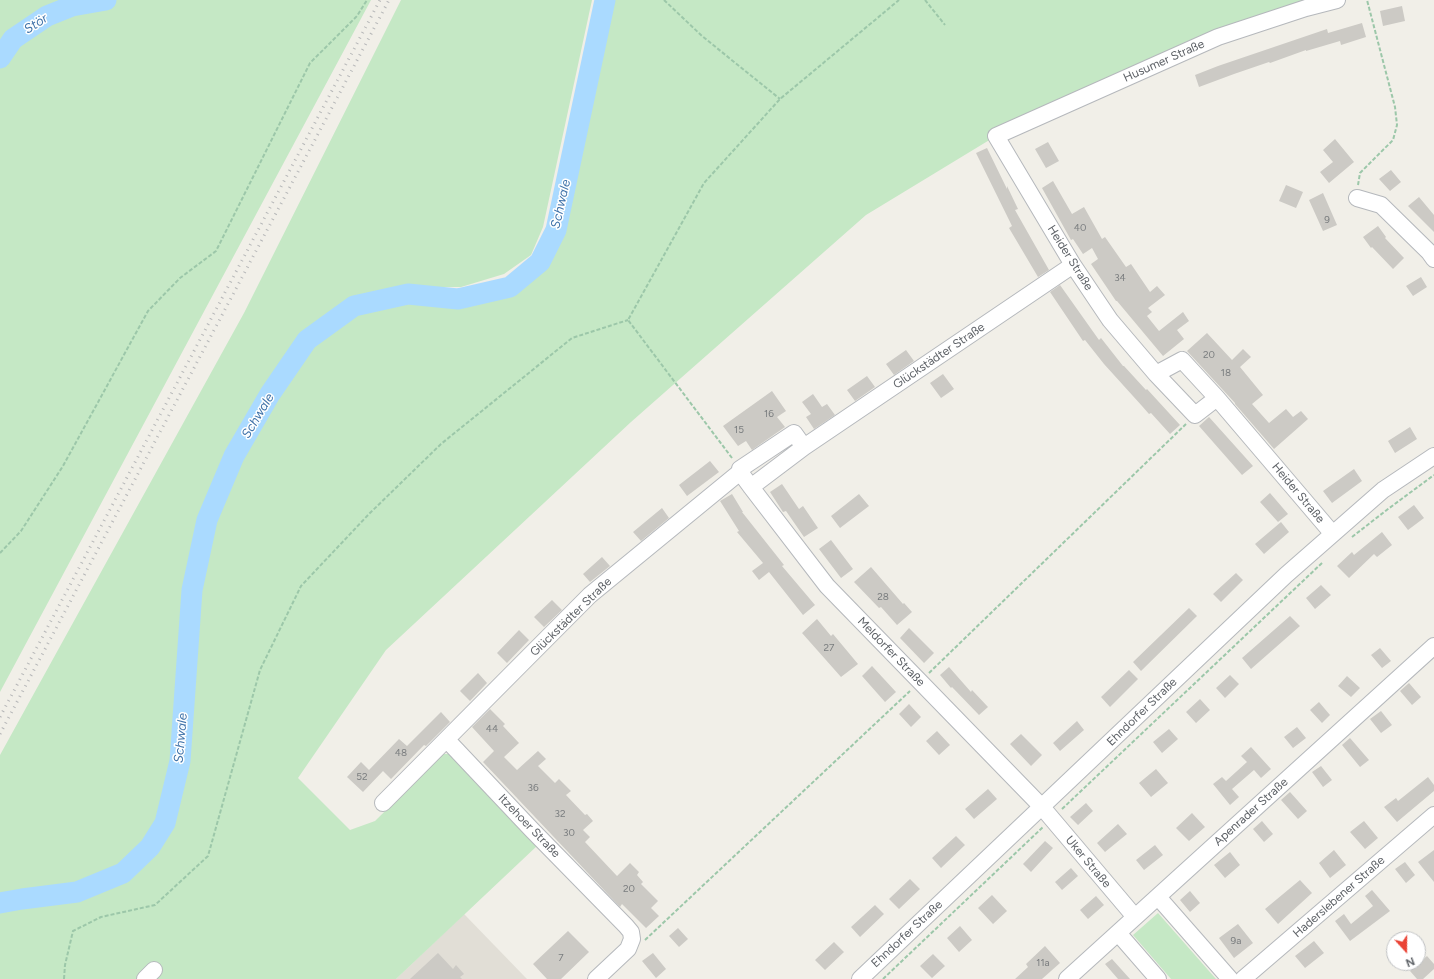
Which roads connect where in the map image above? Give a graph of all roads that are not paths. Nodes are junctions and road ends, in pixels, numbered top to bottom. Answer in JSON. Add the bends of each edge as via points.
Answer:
{"nodes":[{"id":1,"x":1337,"y":0,"type":"edge"},
{"id":2,"x":996,"y":136,"type":"joint"},
{"id":3,"x":1357,"y":198,"type":"road end"},
{"id":4,"x":1434,"y":259,"type":"edge"},
{"id":5,"x":1073,"y":265,"type":"junction"},
{"id":6,"x":1156,"y":374,"type":"junction"},
{"id":7,"x":1217,"y":398,"type":"junction"},
{"id":8,"x":804,"y":447,"type":"junction"},
{"id":9,"x":1434,"y":456,"type":"edge"},
{"id":10,"x":740,"y":470,"type":"junction"},
{"id":11,"x":751,"y":487,"type":"junction"},
{"id":12,"x":1332,"y":533,"type":"junction"},
{"id":13,"x":1434,"y":646,"type":"edge"},
{"id":14,"x":447,"y":740,"type":"junction"},
{"id":15,"x":383,"y":803,"type":"dead end"},
{"id":16,"x":1047,"y":813,"type":"junction"},
{"id":17,"x":1434,"y":815,"type":"edge"},
{"id":18,"x":1158,"y":897,"type":"junction"},
{"id":19,"x":1135,"y":917,"type":"junction"},
{"id":20,"x":1118,"y":933,"type":"junction"},
{"id":21,"x":596,"y":979,"type":"edge"},
{"id":22,"x":860,"y":979,"type":"edge"},
{"id":23,"x":1067,"y":979,"type":"edge"},
{"id":24,"x":1158,"y":979,"type":"edge"},
{"id":25,"x":1230,"y":979,"type":"edge"},
{"id":26,"x":1243,"y":979,"type":"edge"}],
"edges":[{"from":1,"to":2,"type":"street","name":"Husumer Straße","via":[[1218,37]]},
{"from":2,"to":5,"type":"street","name":"Heider Straße"},
{"from":3,"to":4,"type":"street","via":[[1381,204]]},
{"from":5,"to":6,"type":"street","name":"Heider Straße","via":[[1110,320]]},
{"from":5,"to":8,"type":"street","name":"Glückstädter Straße"},
{"from":6,"to":7,"type":"street","name":"Heider Straße","via":[[1182,360]]},
{"from":6,"to":7,"type":"street","name":"Heider Straße","via":[[1195,415]]},
{"from":7,"to":12,"type":"street","name":"Heider Straße"},
{"from":8,"to":10,"type":"street","name":"Glückstädter Straße","via":[[794,432]]},
{"from":8,"to":11,"type":"street","name":"Glückstädter Straße"},
{"from":9,"to":12,"type":"street","name":"Ehndorfer Straße","via":[[1382,490]]},
{"from":10,"to":11,"type":"street"},
{"from":10,"to":14,"type":"street","name":"Glückstädter Straße","via":[[590,595]]},
{"from":11,"to":16,"type":"street","name":"Meldorfer Straße","via":[[827,586]]},
{"from":12,"to":16,"type":"street","name":"Ehndorfer Straße","via":[[1286,575]]},
{"from":13,"to":18,"type":"street","name":"Apenrader Straße"},
{"from":14,"to":15,"type":"street"},
{"from":14,"to":21,"type":"street","name":"Itzehoer Straße","via":[[631,932],[632,939],[628,949]]},
{"from":16,"to":19,"type":"street","name":"Uker Straße"},
{"from":16,"to":22,"type":"street","name":"Ehndorfer Straße"},
{"from":17,"to":26,"type":"street","name":"Haderslebener Straße"},
{"from":18,"to":19,"type":"street","name":"Apenrader Straße"},
{"from":18,"to":25,"type":"street"},
{"from":19,"to":20,"type":"street","name":"Apenrader Straße"},
{"from":20,"to":23,"type":"street","name":"Apenrader Straße"},
{"from":20,"to":24,"type":"street"}]}
